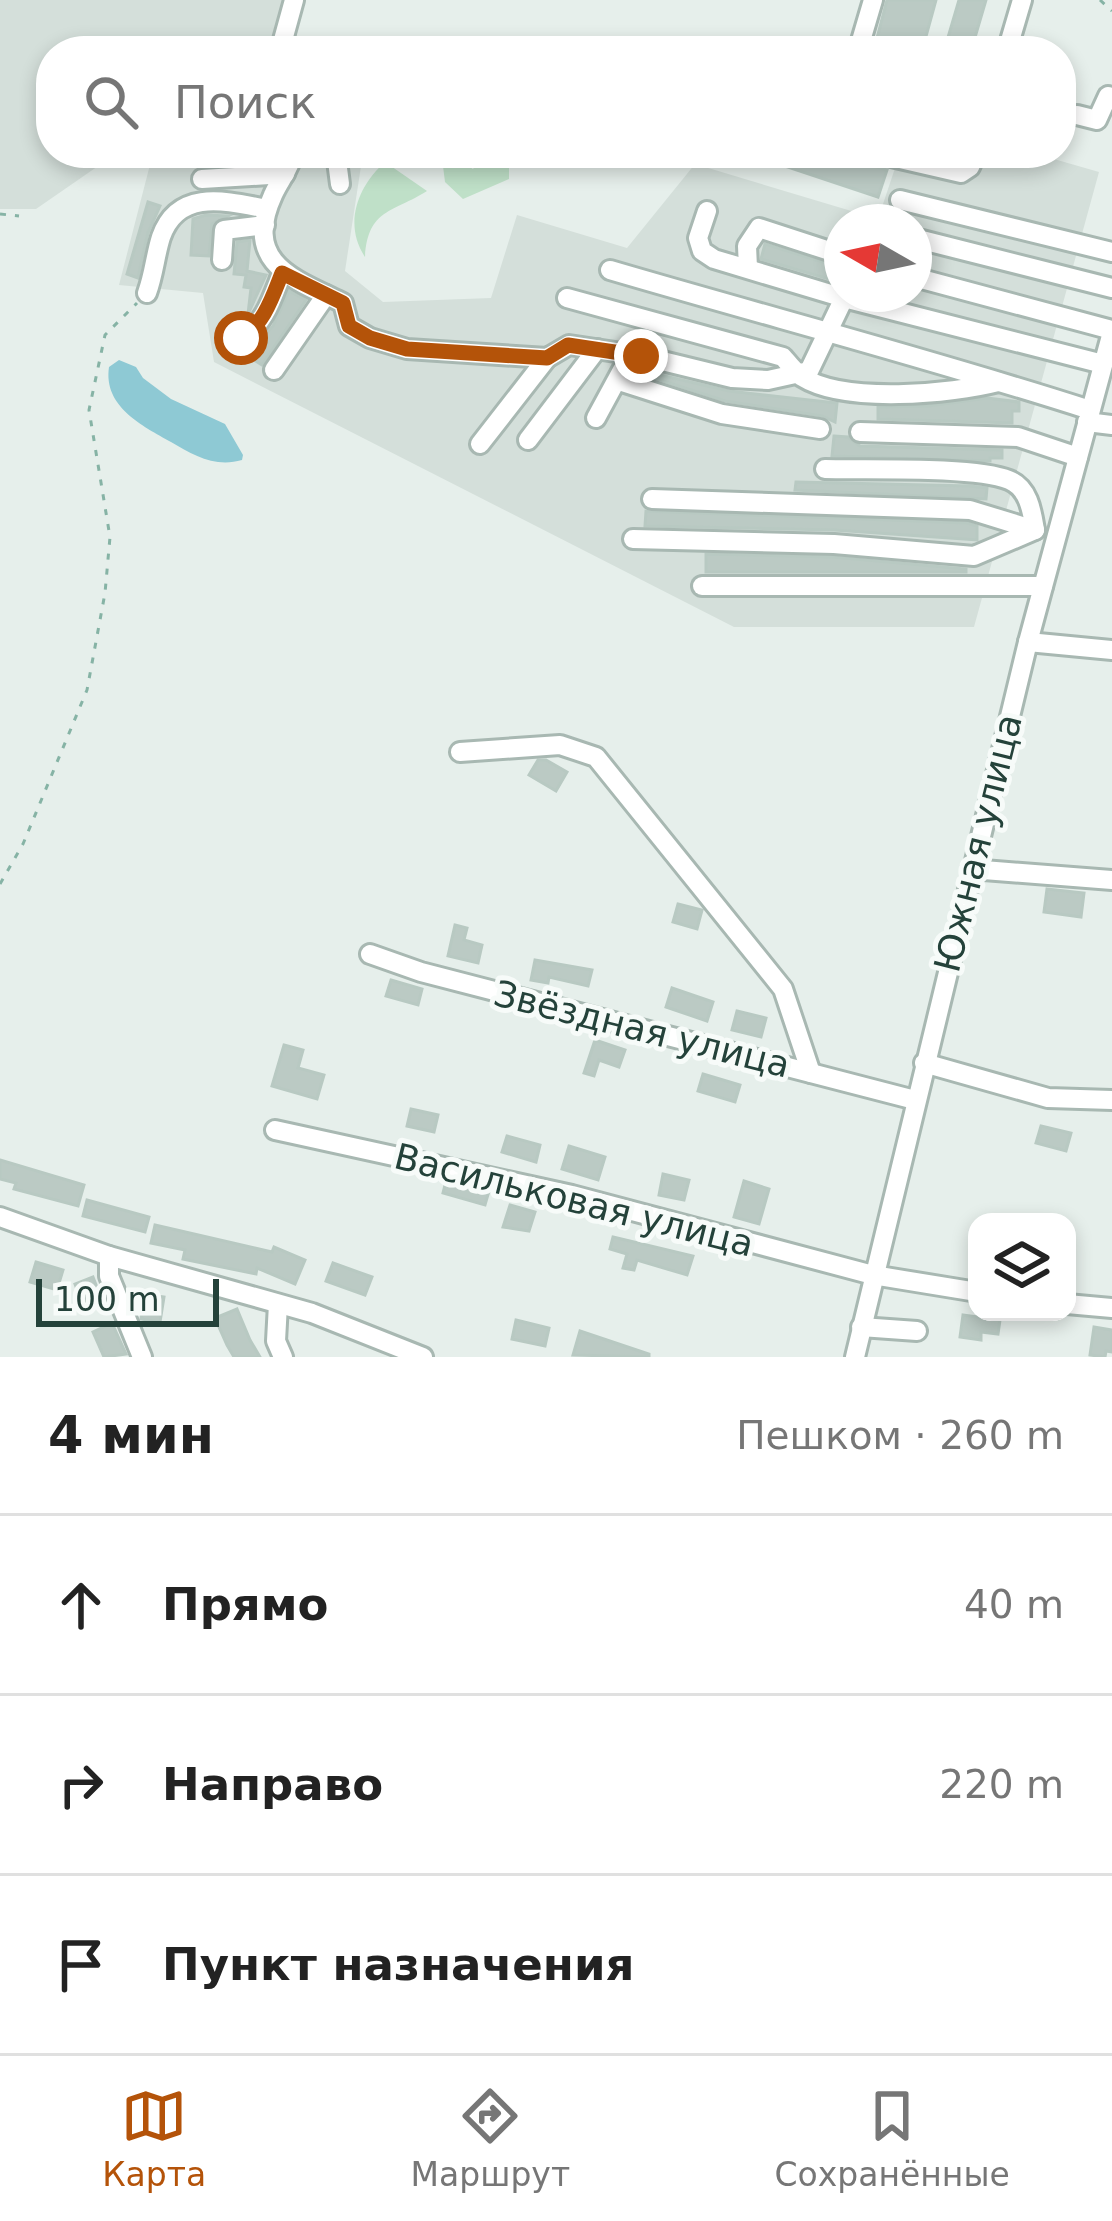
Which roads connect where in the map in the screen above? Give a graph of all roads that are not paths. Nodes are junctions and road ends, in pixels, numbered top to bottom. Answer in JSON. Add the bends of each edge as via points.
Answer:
{"nodes":[{"id":1,"x":294,"y":0,"type":"edge"},
{"id":2,"x":873,"y":0,"type":"edge"},
{"id":3,"x":1022,"y":0,"type":"edge"},
{"id":4,"x":284,"y":36,"type":"edge"},
{"id":5,"x":862,"y":36,"type":"edge"},
{"id":6,"x":1011,"y":36,"type":"edge"},
{"id":7,"x":1112,"y":98,"type":"edge"},
{"id":8,"x":1077,"y":115,"type":"dead end"},
{"id":9,"x":287,"y":168,"type":"edge"},
{"id":10,"x":338,"y":168,"type":"edge"},
{"id":11,"x":939,"y":168,"type":"edge"},
{"id":12,"x":968,"y":168,"type":"edge"},
{"id":13,"x":285,"y":174,"type":"junction"},
{"id":14,"x":202,"y":179,"type":"dead end"},
{"id":15,"x":340,"y":184,"type":"dead end"},
{"id":16,"x":900,"y":200,"type":"dead end"},
{"id":17,"x":706,"y":211,"type":"dead end"},
{"id":18,"x":266,"y":217,"type":"junction"},
{"id":19,"x":932,"y":243,"type":"edge"},
{"id":20,"x":824,"y":248,"type":"edge"},
{"id":21,"x":1112,"y":252,"type":"edge"},
{"id":22,"x":222,"y":260,"type":"dead end"},
{"id":23,"x":748,"y":268,"type":"junction"},
{"id":24,"x":610,"y":269,"type":"dead end"},
{"id":25,"x":282,"y":273,"type":"junction"},
{"id":26,"x":932,"y":282,"type":"edge"},
{"id":27,"x":1112,"y":288,"type":"edge"},
{"id":28,"x":824,"y":290,"type":"edge"},
{"id":29,"x":147,"y":293,"type":"road end"},
{"id":30,"x":326,"y":295,"type":"junction"},
{"id":31,"x":567,"y":298,"type":"dead end"},
{"id":32,"x":841,"y":312,"type":"edge"},
{"id":33,"x":904,"y":312,"type":"edge"},
{"id":34,"x":1112,"y":330,"type":"edge"},
{"id":35,"x":826,"y":334,"type":"junction"},
{"id":36,"x":241,"y":338,"type":"dead end"},
{"id":37,"x":597,"y":350,"type":"junction"},
{"id":38,"x":626,"y":354,"type":"junction"},
{"id":39,"x":547,"y":358,"type":"junction"},
{"id":40,"x":1103,"y":364,"type":"junction"},
{"id":41,"x":274,"y":370,"type":"dead end"},
{"id":42,"x":798,"y":375,"type":"junction"},
{"id":43,"x":619,"y":381,"type":"junction"},
{"id":44,"x":1000,"y":381,"type":"junction"},
{"id":45,"x":1089,"y":416,"type":"junction"},
{"id":46,"x":596,"y":418,"type":"dead end"},
{"id":47,"x":1112,"y":425,"type":"edge"},
{"id":48,"x":820,"y":429,"type":"dead end"},
{"id":49,"x":860,"y":432,"type":"dead end"},
{"id":50,"x":528,"y":440,"type":"dead end"},
{"id":51,"x":480,"y":444,"type":"dead end"},
{"id":52,"x":1078,"y":457,"type":"junction"},
{"id":53,"x":825,"y":469,"type":"dead end"},
{"id":54,"x":652,"y":499,"type":"dead end"},
{"id":55,"x":1035,"y":530,"type":"junction"},
{"id":56,"x":1057,"y":533,"type":"junction"},
{"id":57,"x":633,"y":539,"type":"dead end"},
{"id":58,"x":701,"y":586,"type":"dead end"},
{"id":59,"x":1043,"y":586,"type":"junction"},
{"id":60,"x":1028,"y":642,"type":"junction"},
{"id":61,"x":1112,"y":650,"type":"edge"},
{"id":62,"x":460,"y":752,"type":"dead end"},
{"id":63,"x":971,"y":869,"type":"junction"},
{"id":64,"x":1112,"y":880,"type":"edge"},
{"id":65,"x":370,"y":954,"type":"dead end"},
{"id":66,"x":924,"y":1063,"type":"junction"},
{"id":67,"x":811,"y":1073,"type":"junction"},
{"id":68,"x":916,"y":1100,"type":"junction"},
{"id":69,"x":1112,"y":1100,"type":"edge"},
{"id":70,"x":275,"y":1130,"type":"dead end"},
{"id":71,"x":0,"y":1217,"type":"edge"},
{"id":72,"x":109,"y":1256,"type":"junction"},
{"id":73,"x":873,"y":1275,"type":"junction"},
{"id":74,"x":968,"y":1291,"type":"edge"},
{"id":75,"x":278,"y":1304,"type":"junction"},
{"id":76,"x":1076,"y":1305,"type":"edge"},
{"id":77,"x":1112,"y":1307,"type":"edge"},
{"id":78,"x":861,"y":1328,"type":"junction"},
{"id":79,"x":917,"y":1331,"type":"dead end"},
{"id":80,"x":142,"y":1357,"type":"edge"},
{"id":81,"x":283,"y":1357,"type":"edge"},
{"id":82,"x":421,"y":1357,"type":"edge"},
{"id":83,"x":855,"y":1357,"type":"edge"}],
"edges":[{"from":1,"to":4,"type":"street"},
{"from":2,"to":5,"type":"street"},
{"from":3,"to":6,"type":"street"},
{"from":7,"to":8,"type":"street","via":[[1097,120]]},
{"from":9,"to":13,"type":"street"},
{"from":10,"to":15,"type":"street"},
{"from":11,"to":12,"type":"street"},
{"from":13,"to":14,"type":"street"},
{"from":13,"to":18,"type":"street"},
{"from":16,"to":21,"type":"street"},
{"from":17,"to":23,"type":"street","via":[[702,251]]},
{"from":18,"to":22,"type":"street","via":[[224,230]]},
{"from":18,"to":25,"type":"street","via":[[264,242]]},
{"from":18,"to":29,"type":"street","via":[[228,202],[182,207],[168,220]]},
{"from":19,"to":27,"type":"street"},
{"from":20,"to":23,"type":"street","via":[[759,228],[747,246]]},
{"from":23,"to":28,"type":"street"},
{"from":24,"to":35,"type":"street"},
{"from":25,"to":30,"type":"street"},
{"from":25,"to":36,"type":"street","via":[[267,310]]},
{"from":26,"to":34,"type":"street"},
{"from":30,"to":39,"type":"street","via":[[343,303],[349,326],[407,349]]},
{"from":30,"to":41,"type":"street"},
{"from":31,"to":42,"type":"street","via":[[783,357]]},
{"from":32,"to":35,"type":"street"},
{"from":33,"to":40,"type":"street"},
{"from":34,"to":40,"type":"street","name":"Южная улица"},
{"from":35,"to":42,"type":"street","via":[[816,364]]},
{"from":35,"to":44,"type":"street"},
{"from":37,"to":38,"type":"street"},
{"from":37,"to":39,"type":"street","via":[[568,345]]},
{"from":37,"to":50,"type":"street"},
{"from":38,"to":42,"type":"street","via":[[731,378]]},
{"from":38,"to":43,"type":"street"},
{"from":39,"to":51,"type":"street"},
{"from":40,"to":45,"type":"street","name":"Южная улица"},
{"from":42,"to":44,"type":"street","via":[[877,392]]},
{"from":43,"to":46,"type":"street"},
{"from":43,"to":48,"type":"street","via":[[722,414]]},
{"from":44,"to":45,"type":"street"},
{"from":45,"to":47,"type":"street"},
{"from":45,"to":52,"type":"street","name":"Южная улица"},
{"from":49,"to":52,"type":"street","via":[[1018,437]]},
{"from":52,"to":56,"type":"street","name":"Южная улица"},
{"from":53,"to":55,"type":"street","via":[[1009,480],[1022,489]]},
{"from":54,"to":55,"type":"street","via":[[970,510]]},
{"from":55,"to":56,"type":"street"},
{"from":55,"to":57,"type":"street","via":[[974,556]]},
{"from":56,"to":59,"type":"street","name":"Южная улица"},
{"from":58,"to":59,"type":"street"},
{"from":59,"to":60,"type":"street","name":"Южная улица"},
{"from":60,"to":61,"type":"street"},
{"from":60,"to":63,"type":"street","name":"Южная улица"},
{"from":62,"to":67,"type":"street","via":[[560,745],[596,757],[783,989]]},
{"from":63,"to":64,"type":"street"},
{"from":63,"to":66,"type":"street","name":"Южная улица"},
{"from":65,"to":67,"type":"street","name":"Звёздная улица"},
{"from":66,"to":68,"type":"street","name":"Южная улица"},
{"from":66,"to":69,"type":"street","via":[[1048,1098]]},
{"from":67,"to":68,"type":"street","name":"Звёздная улица"},
{"from":68,"to":73,"type":"street","name":"Южная улица"},
{"from":70,"to":73,"type":"street","name":"Васильковая улица","via":[[572,1195]]},
{"from":71,"to":72,"type":"street"},
{"from":72,"to":75,"type":"street"},
{"from":72,"to":80,"type":"street","via":[[109,1276]]},
{"from":73,"to":74,"type":"street","name":"Васильковая улица"},
{"from":73,"to":78,"type":"street","name":"Южная улица"},
{"from":75,"to":81,"type":"street"},
{"from":75,"to":82,"type":"street"},
{"from":76,"to":77,"type":"street"},
{"from":78,"to":79,"type":"street"},
{"from":78,"to":83,"type":"street","name":"Южная улица"}]}
